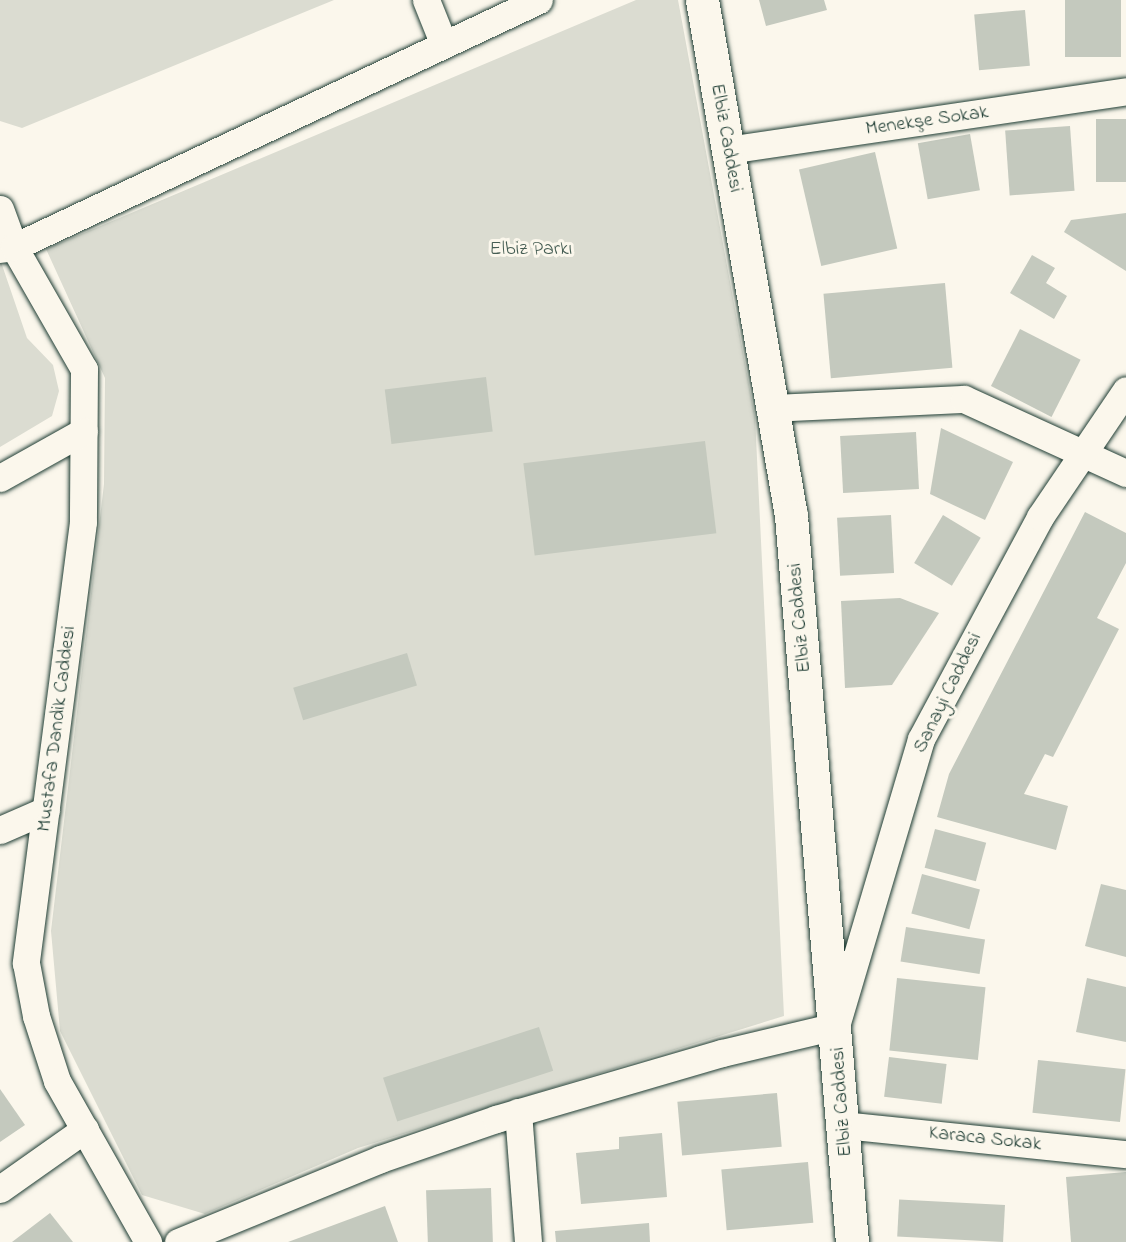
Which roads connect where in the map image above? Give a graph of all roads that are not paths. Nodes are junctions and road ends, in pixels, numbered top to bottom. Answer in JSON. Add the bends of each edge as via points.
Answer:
{"nodes":[{"id":1,"x":426,"y":0,"type":"edge"},
{"id":2,"x":539,"y":0,"type":"edge"},
{"id":3,"x":702,"y":0,"type":"edge"},
{"id":4,"x":444,"y":45,"type":"junction"},
{"id":5,"x":1126,"y":91,"type":"edge"},
{"id":6,"x":728,"y":150,"type":"junction"},
{"id":7,"x":0,"y":209,"type":"edge"},
{"id":8,"x":7,"y":248,"type":"edge"},
{"id":9,"x":1126,"y":390,"type":"edge"},
{"id":10,"x":772,"y":408,"type":"junction"},
{"id":11,"x":84,"y":431,"type":"junction"},
{"id":12,"x":1084,"y":452,"type":"junction"},
{"id":13,"x":1126,"y":473,"type":"edge"},
{"id":14,"x":0,"y":478,"type":"edge"},
{"id":15,"x":46,"y":810,"type":"junction"},
{"id":16,"x":0,"y":830,"type":"edge"},
{"id":17,"x":836,"y":1026,"type":"junction"},
{"id":18,"x":518,"y":1112,"type":"junction"},
{"id":19,"x":843,"y":1125,"type":"junction"},
{"id":20,"x":84,"y":1129,"type":"junction"},
{"id":21,"x":1126,"y":1154,"type":"edge"},
{"id":22,"x":0,"y":1189,"type":"edge"},
{"id":23,"x":148,"y":1242,"type":"edge"},
{"id":24,"x":178,"y":1242,"type":"edge"},
{"id":25,"x":528,"y":1242,"type":"edge"},
{"id":26,"x":852,"y":1242,"type":"edge"}],
"edges":[{"from":1,"to":4,"type":"street"},
{"from":2,"to":4,"type":"street"},
{"from":3,"to":6,"type":"street","name":"Elbiz Caddesi"},
{"from":4,"to":8,"type":"street"},
{"from":5,"to":6,"type":"street","name":"Menekşe Sokak"},
{"from":6,"to":10,"type":"street","name":"Elbiz Caddesi"},
{"from":7,"to":8,"type":"street","name":"Mustafa Dandik Caddesi"},
{"from":8,"to":11,"type":"street","name":"Mustafa Dandik Caddesi","via":[[84,369]]},
{"from":9,"to":12,"type":"street","name":"Sanayi Caddesi"},
{"from":10,"to":12,"type":"street","via":[[964,399]]},
{"from":10,"to":17,"type":"street","name":"Elbiz Caddesi","via":[[790,516]]},
{"from":11,"to":14,"type":"street"},
{"from":11,"to":15,"type":"street","name":"Mustafa Dandik Caddesi","via":[[83,522]]},
{"from":12,"to":13,"type":"street"},
{"from":12,"to":17,"type":"street","name":"Sanayi Caddesi","via":[[1040,517],[921,739]]},
{"from":15,"to":16,"type":"street"},
{"from":15,"to":20,"type":"street","name":"Mustafa Dandik Caddesi","via":[[26,963],[45,1049],[57,1081]]},
{"from":17,"to":18,"type":"street","via":[[722,1053]]},
{"from":17,"to":19,"type":"street","name":"Elbiz Caddesi"},
{"from":18,"to":24,"type":"street","via":[[380,1159]]},
{"from":18,"to":25,"type":"street"},
{"from":19,"to":21,"type":"street","name":"Karaca Sokak"},
{"from":19,"to":26,"type":"street","name":"Elbiz Caddesi"},
{"from":20,"to":22,"type":"street"},
{"from":20,"to":23,"type":"street","name":"Mustafa Dandik Caddesi"}]}
